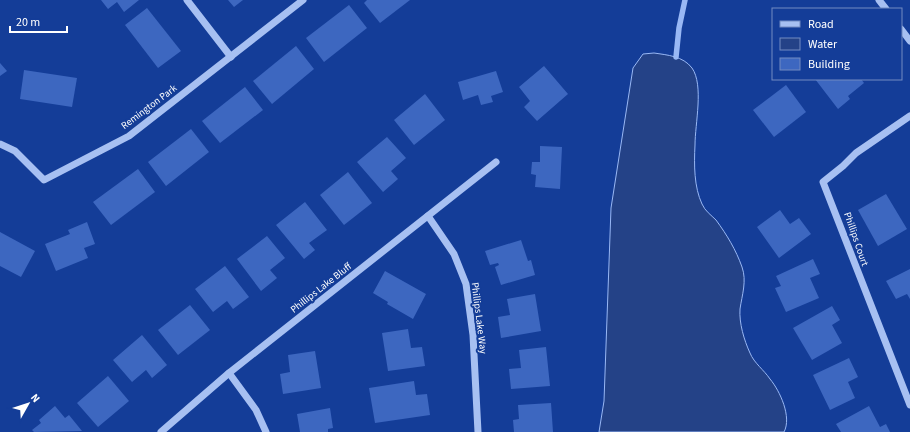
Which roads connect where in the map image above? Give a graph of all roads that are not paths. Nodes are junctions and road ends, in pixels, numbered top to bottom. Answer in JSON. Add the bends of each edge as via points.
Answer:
{"nodes":[{"id":1,"x":187,"y":0,"type":"edge"},
{"id":2,"x":303,"y":0,"type":"edge"},
{"id":3,"x":879,"y":0,"type":"edge"},
{"id":4,"x":885,"y":8,"type":"edge"},
{"id":5,"x":902,"y":30,"type":"edge"},
{"id":6,"x":910,"y":41,"type":"edge"},
{"id":7,"x":231,"y":57,"type":"junction"},
{"id":8,"x":910,"y":116,"type":"edge"},
{"id":9,"x":0,"y":144,"type":"edge"},
{"id":10,"x":496,"y":162,"type":"dead end"},
{"id":11,"x":428,"y":216,"type":"junction"},
{"id":12,"x":230,"y":373,"type":"junction"},
{"id":13,"x":910,"y":405,"type":"edge"},
{"id":14,"x":161,"y":432,"type":"edge"},
{"id":15,"x":266,"y":432,"type":"edge"},
{"id":16,"x":478,"y":432,"type":"edge"}],
"edges":[{"from":1,"to":7,"type":"street"},
{"from":2,"to":7,"type":"street","name":"Remington Park"},
{"from":3,"to":4,"type":"street"},
{"from":5,"to":6,"type":"street"},
{"from":7,"to":9,"type":"street","name":"Remington Park","via":[[129,136],[44,180],[15,151]]},
{"from":8,"to":13,"type":"street","name":"Phillips Court","via":[[856,153],[823,182]]},
{"from":10,"to":11,"type":"street","name":"Phillips Lake Bluff"},
{"from":11,"to":12,"type":"street","name":"Phillips Lake Bluff"},
{"from":11,"to":16,"type":"street","name":"Phillips Lake Way","via":[[454,254],[466,284],[473,335]]},
{"from":12,"to":14,"type":"street","name":"Phillips Lake Bluff"},
{"from":12,"to":15,"type":"street","via":[[256,410]]}]}
